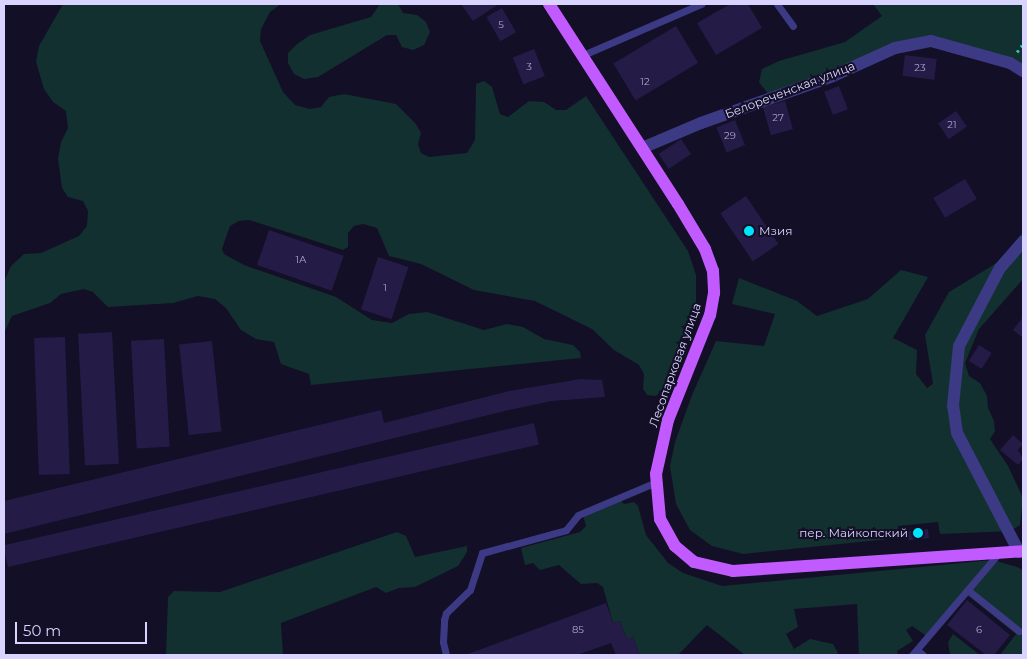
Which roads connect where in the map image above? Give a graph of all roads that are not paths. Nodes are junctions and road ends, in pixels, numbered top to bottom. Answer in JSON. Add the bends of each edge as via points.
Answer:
{"nodes":[{"id":1,"x":549,"y":4,"type":"edge"},
{"id":2,"x":701,"y":4,"type":"edge"},
{"id":3,"x":777,"y":4,"type":"edge"},
{"id":4,"x":793,"y":26,"type":"dead end"},
{"id":5,"x":583,"y":55,"type":"junction"},
{"id":6,"x":1023,"y":71,"type":"edge"},
{"id":7,"x":642,"y":148,"type":"junction"},
{"id":8,"x":1023,"y":242,"type":"edge"},
{"id":9,"x":656,"y":482,"type":"junction"},
{"id":10,"x":999,"y":551,"type":"junction"},
{"id":11,"x":1022,"y":553,"type":"edge"},
{"id":12,"x":969,"y":591,"type":"junction"},
{"id":13,"x":1019,"y":631,"type":"dead end"},
{"id":14,"x":915,"y":653,"type":"edge"},
{"id":15,"x":446,"y":655,"type":"edge"},
{"id":16,"x":923,"y":655,"type":"edge"}],
"edges":[{"from":1,"to":5,"type":"main road","name":"Лесопарковая улица"},
{"from":2,"to":5,"type":"lane"},
{"from":3,"to":4,"type":"lane"},
{"from":5,"to":7,"type":"main road","name":"Лесопарковая улица"},
{"from":6,"to":7,"type":"street","name":"Белореченская улица","via":[[1010,63],[932,41],[895,48],[834,76],[701,122]]},
{"from":7,"to":9,"type":"main road","name":"Лесопарковая улица","via":[[705,249],[714,282],[710,315],[668,420]]},
{"from":8,"to":11,"type":"street","via":[[1000,268],[959,346],[953,406],[957,433]]},
{"from":9,"to":10,"type":"main road","name":"Лесопарковая улица","via":[[658,513],[668,538],[694,562],[718,570]]},
{"from":9,"to":15,"type":"lane","via":[[578,515],[566,530],[482,553],[470,590],[446,613],[443,642]]},
{"from":10,"to":11,"type":"main road","name":"Лесопарковая улица"},
{"from":10,"to":12,"type":"lane"},
{"from":12,"to":13,"type":"lane"},
{"from":12,"to":14,"type":"lane"},
{"from":14,"to":16,"type":"lane"}]}
